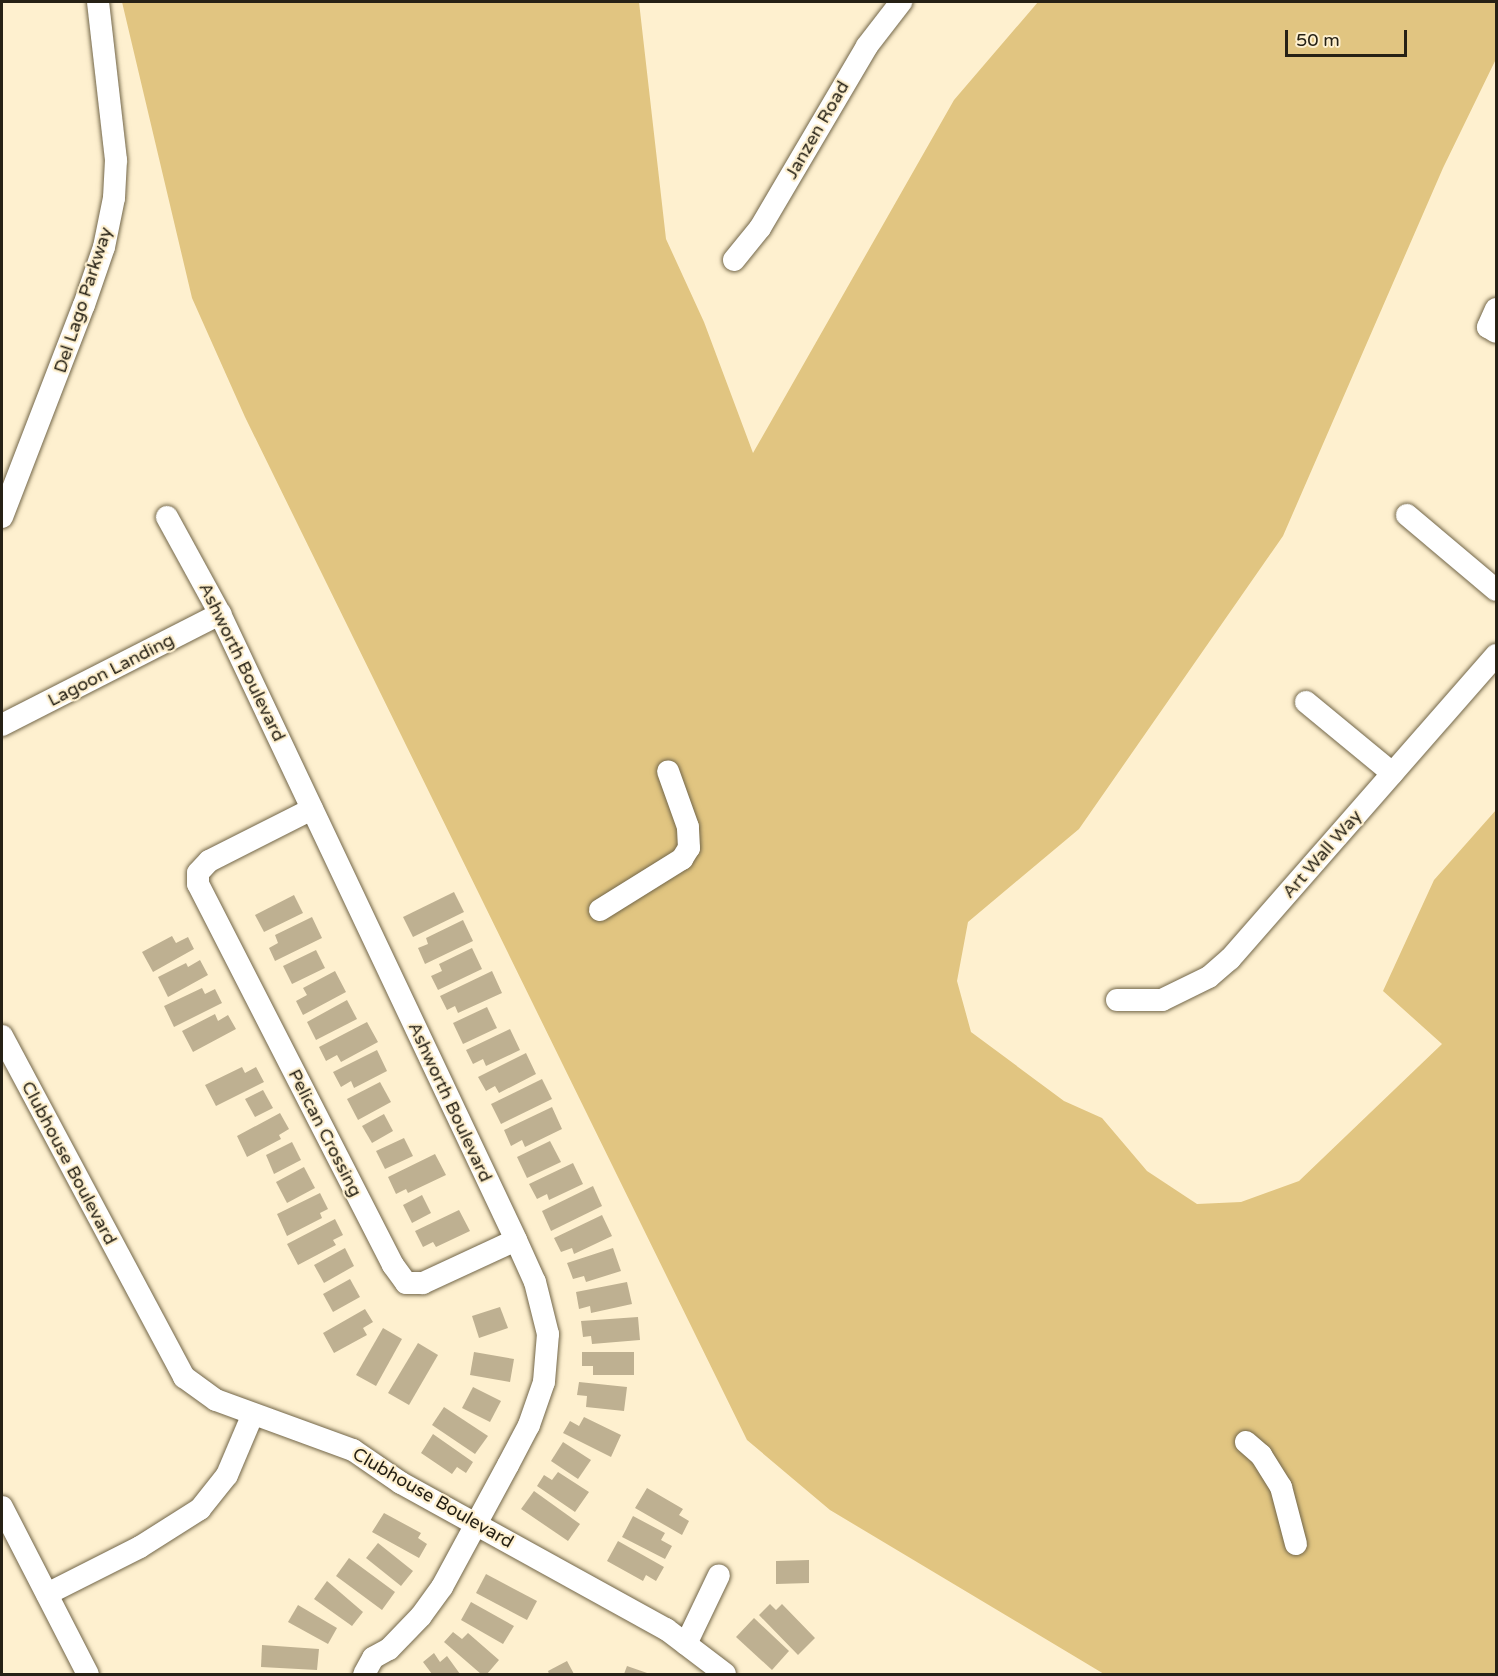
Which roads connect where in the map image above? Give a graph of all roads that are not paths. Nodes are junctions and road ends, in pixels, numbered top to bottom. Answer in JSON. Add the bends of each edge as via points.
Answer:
{"nodes":[{"id":1,"x":98,"y":2,"type":"edge"},
{"id":2,"x":901,"y":2,"type":"edge"},
{"id":3,"x":734,"y":260,"type":"dead end"},
{"id":4,"x":1407,"y":515,"type":"dead end"},
{"id":5,"x":2,"y":517,"type":"edge"},
{"id":6,"x":166,"y":517,"type":"dead end"},
{"id":7,"x":1497,"y":590,"type":"edge"},
{"id":8,"x":220,"y":614,"type":"junction"},
{"id":9,"x":1497,"y":655,"type":"edge"},
{"id":10,"x":1306,"y":702,"type":"dead end"},
{"id":11,"x":2,"y":725,"type":"edge"},
{"id":12,"x":668,"y":771,"type":"dead end"},
{"id":13,"x":1392,"y":773,"type":"junction"},
{"id":14,"x":312,"y":809,"type":"junction"},
{"id":15,"x":600,"y":910,"type":"dead end"},
{"id":16,"x":1117,"y":1000,"type":"dead end"},
{"id":17,"x":4,"y":1049,"type":"edge"},
{"id":18,"x":516,"y":1240,"type":"junction"},
{"id":19,"x":252,"y":1416,"type":"junction"},
{"id":20,"x":1246,"y":1442,"type":"dead end"},
{"id":21,"x":2,"y":1507,"type":"edge"},
{"id":22,"x":473,"y":1524,"type":"junction"},
{"id":23,"x":1296,"y":1544,"type":"dead end"},
{"id":24,"x":719,"y":1575,"type":"dead end"},
{"id":25,"x":47,"y":1594,"type":"junction"},
{"id":26,"x":686,"y":1644,"type":"junction"},
{"id":27,"x":88,"y":1674,"type":"edge"},
{"id":28,"x":364,"y":1674,"type":"edge"},
{"id":29,"x":725,"y":1674,"type":"edge"}],
"edges":[{"from":1,"to":5,"type":"street","name":"Del Lago Parkway","via":[[116,160],[114,198],[104,247],[84,305]]},
{"from":2,"to":3,"type":"street","name":"Janzen Road","via":[[867,46],[760,228]]},
{"from":4,"to":7,"type":"street"},
{"from":6,"to":8,"type":"street","name":"Ashworth Boulevard"},
{"from":8,"to":11,"type":"street","name":"Lagoon Landing"},
{"from":8,"to":14,"type":"street","name":"Ashworth Boulevard"},
{"from":9,"to":13,"type":"street","name":"Art Wall Way"},
{"from":10,"to":13,"type":"street"},
{"from":12,"to":15,"type":"street","via":[[688,826],[690,848],[682,859]]},
{"from":13,"to":16,"type":"street","name":"Art Wall Way","via":[[1216,971],[1162,1000]]},
{"from":14,"to":18,"type":"street","name":"Ashworth Boulevard"},
{"from":14,"to":18,"type":"street","name":"Pelican Crossing","via":[[209,861],[198,873],[198,884],[393,1266],[406,1283],[423,1283]]},
{"from":17,"to":19,"type":"street","name":"Clubhouse Boulevard","via":[[184,1377],[216,1400]]},
{"from":18,"to":22,"type":"street","name":"Ashworth Boulevard","via":[[542,1302],[548,1334],[545,1370],[529,1425]]},
{"from":19,"to":22,"type":"street","name":"Clubhouse Boulevard","via":[[353,1450]]},
{"from":19,"to":25,"type":"street","via":[[227,1475],[200,1509],[140,1547]]},
{"from":20,"to":23,"type":"street","via":[[1261,1455],[1281,1487]]},
{"from":21,"to":25,"type":"street"},
{"from":22,"to":26,"type":"street","name":"Clubhouse Boulevard"},
{"from":22,"to":28,"type":"street","name":"Ashworth Boulevard","via":[[442,1587],[421,1616],[389,1648],[373,1658]]},
{"from":24,"to":26,"type":"street"},
{"from":25,"to":27,"type":"street"},
{"from":26,"to":29,"type":"street","name":"Clubhouse Boulevard"}]}
